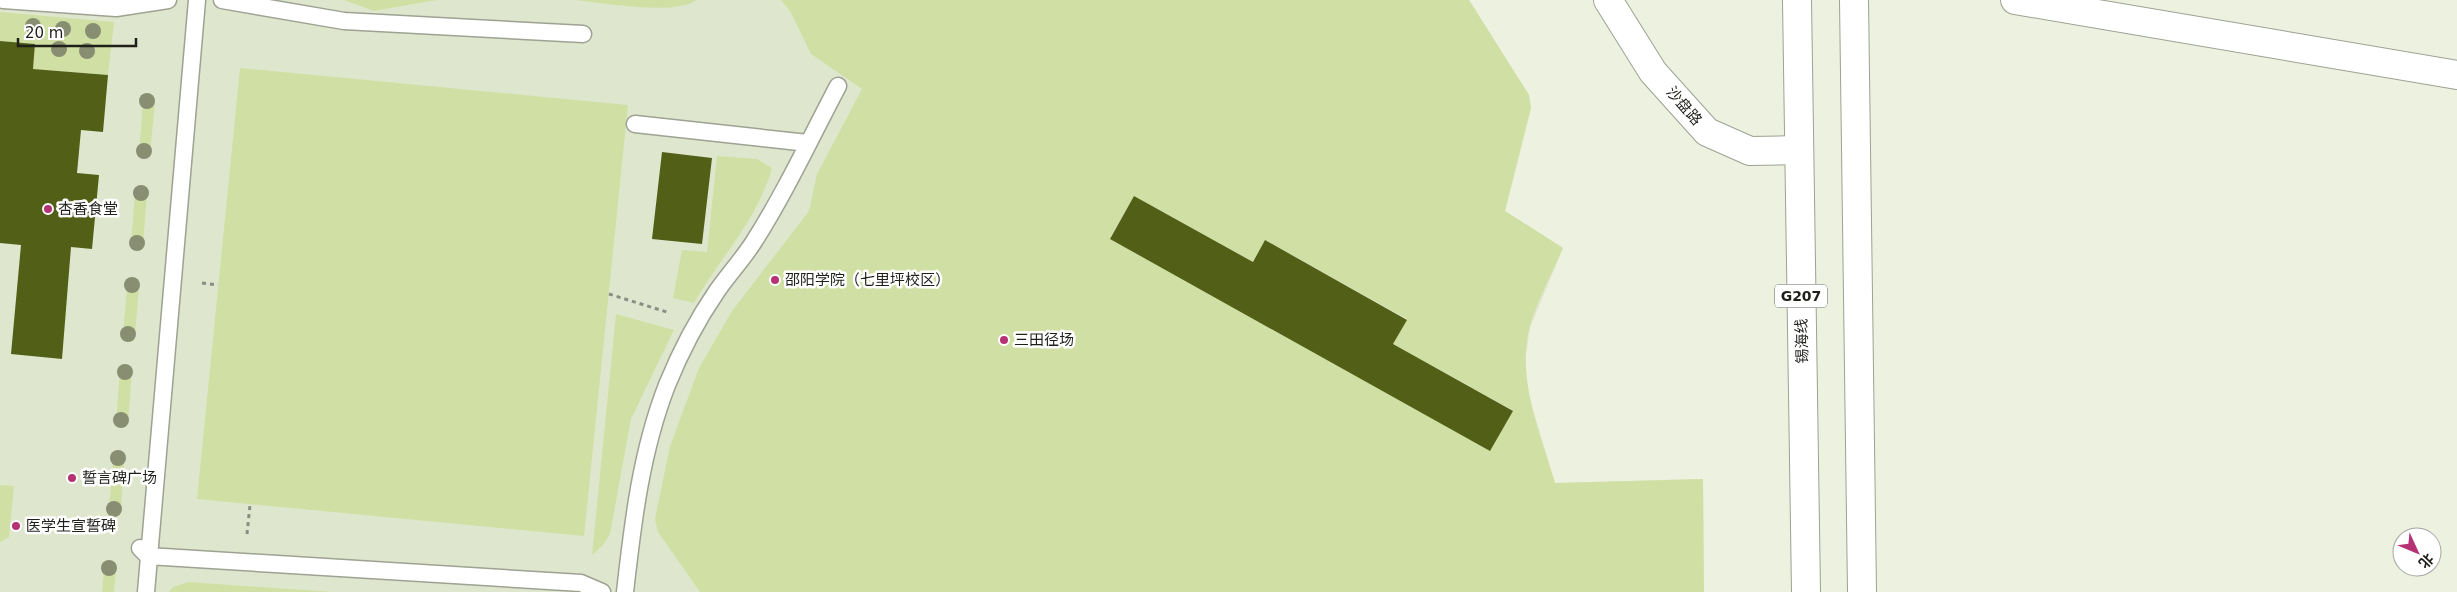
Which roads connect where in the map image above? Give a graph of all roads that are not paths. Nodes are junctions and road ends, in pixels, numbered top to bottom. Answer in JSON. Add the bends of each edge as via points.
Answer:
{"nodes":[{"id":1,"x":3,"y":0,"type":"edge"},
{"id":2,"x":168,"y":0,"type":"edge"},
{"id":3,"x":197,"y":0,"type":"edge"},
{"id":4,"x":222,"y":0,"type":"edge"},
{"id":5,"x":1608,"y":0,"type":"edge"},
{"id":6,"x":1796,"y":0,"type":"edge"},
{"id":7,"x":1854,"y":0,"type":"edge"},
{"id":8,"x":2014,"y":0,"type":"edge"},
{"id":9,"x":583,"y":34,"type":"dead end"},
{"id":10,"x":2457,"y":75,"type":"edge"},
{"id":11,"x":838,"y":86,"type":"dead end"},
{"id":12,"x":635,"y":124,"type":"dead end"},
{"id":13,"x":808,"y":143,"type":"junction"},
{"id":14,"x":1799,"y":150,"type":"junction"},
{"id":15,"x":143,"y":551,"type":"junction"},
{"id":16,"x":146,"y":592,"type":"edge"},
{"id":17,"x":602,"y":592,"type":"edge"},
{"id":18,"x":625,"y":592,"type":"edge"},
{"id":19,"x":1806,"y":592,"type":"edge"},
{"id":20,"x":1862,"y":592,"type":"edge"}],
"edges":[{"from":1,"to":2,"type":"lane","via":[[116,8]]},
{"from":3,"to":15,"type":"lane"},
{"from":4,"to":9,"type":"lane","via":[[344,21]]},
{"from":5,"to":14,"type":"main road","name":"沙盘路","via":[[1653,72],[1707,132],[1750,151]]},
{"from":6,"to":14,"type":"main road","name":"锡海线","number":"G207"},
{"from":7,"to":20,"type":"main road"},
{"from":8,"to":10,"type":"main road"},
{"from":11,"to":13,"type":"lane"},
{"from":12,"to":13,"type":"lane"},
{"from":13,"to":18,"type":"lane","via":[[752,244],[716,292],[688,339],[668,385],[650,432],[635,505]]},
{"from":14,"to":19,"type":"main road","name":"锡海线","number":"G207"},
{"from":15,"to":16,"type":"lane"},
{"from":15,"to":17,"type":"lane","via":[[581,583]]}]}
